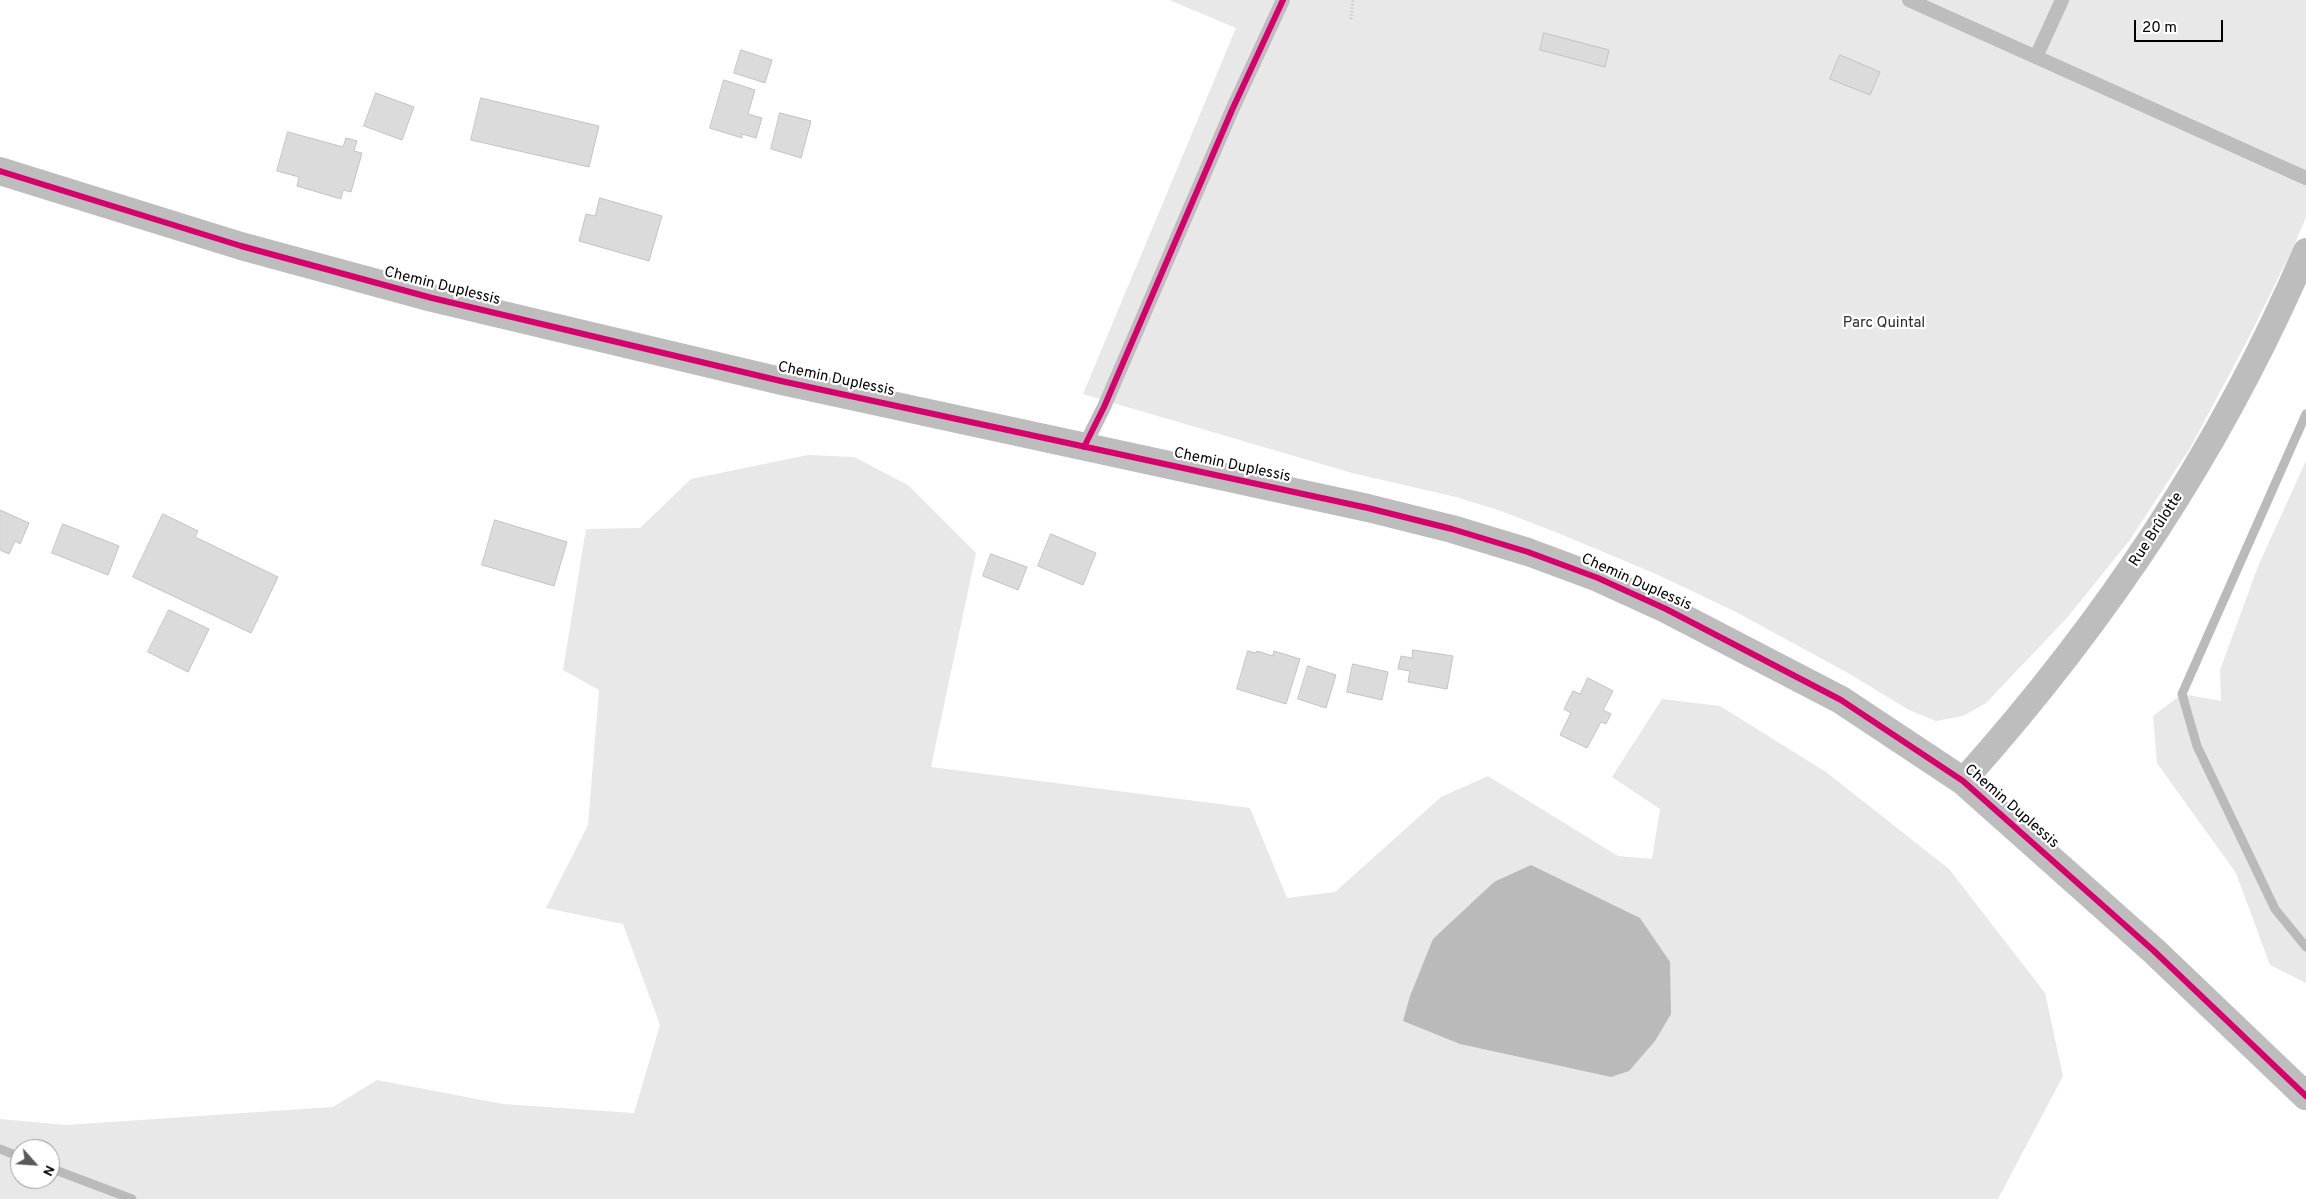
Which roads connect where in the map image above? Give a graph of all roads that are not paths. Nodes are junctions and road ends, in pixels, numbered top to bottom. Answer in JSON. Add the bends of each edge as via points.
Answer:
{"nodes":[{"id":1,"x":1283,"y":0,"type":"edge"},
{"id":2,"x":1909,"y":0,"type":"edge"},
{"id":3,"x":2062,"y":0,"type":"edge"},
{"id":4,"x":2036,"y":57,"type":"junction"},
{"id":5,"x":0,"y":171,"type":"edge"},
{"id":6,"x":2306,"y":178,"type":"edge"},
{"id":7,"x":2306,"y":251,"type":"edge"},
{"id":8,"x":1084,"y":447,"type":"junction"},
{"id":9,"x":1963,"y":781,"type":"junction"},
{"id":10,"x":2306,"y":1096,"type":"edge"}],
"edges":[{"from":1,"to":8,"type":"lane"},
{"from":2,"to":4,"type":"lane"},
{"from":3,"to":4,"type":"lane"},
{"from":4,"to":6,"type":"lane"},
{"from":5,"to":8,"type":"street","name":"Chemin Duplessis","via":[[241,246],[432,298],[781,381]]},
{"from":7,"to":9,"type":"street","name":"Rue Brûlotte","via":[[2240,391],[2145,551],[2092,626]]},
{"from":8,"to":9,"type":"street","name":"Chemin Duplessis","via":[[1443,527],[1528,552],[1598,578],[1683,617],[1841,700]]},
{"from":9,"to":10,"type":"street","name":"Chemin Duplessis","via":[[2154,951]]}]}
